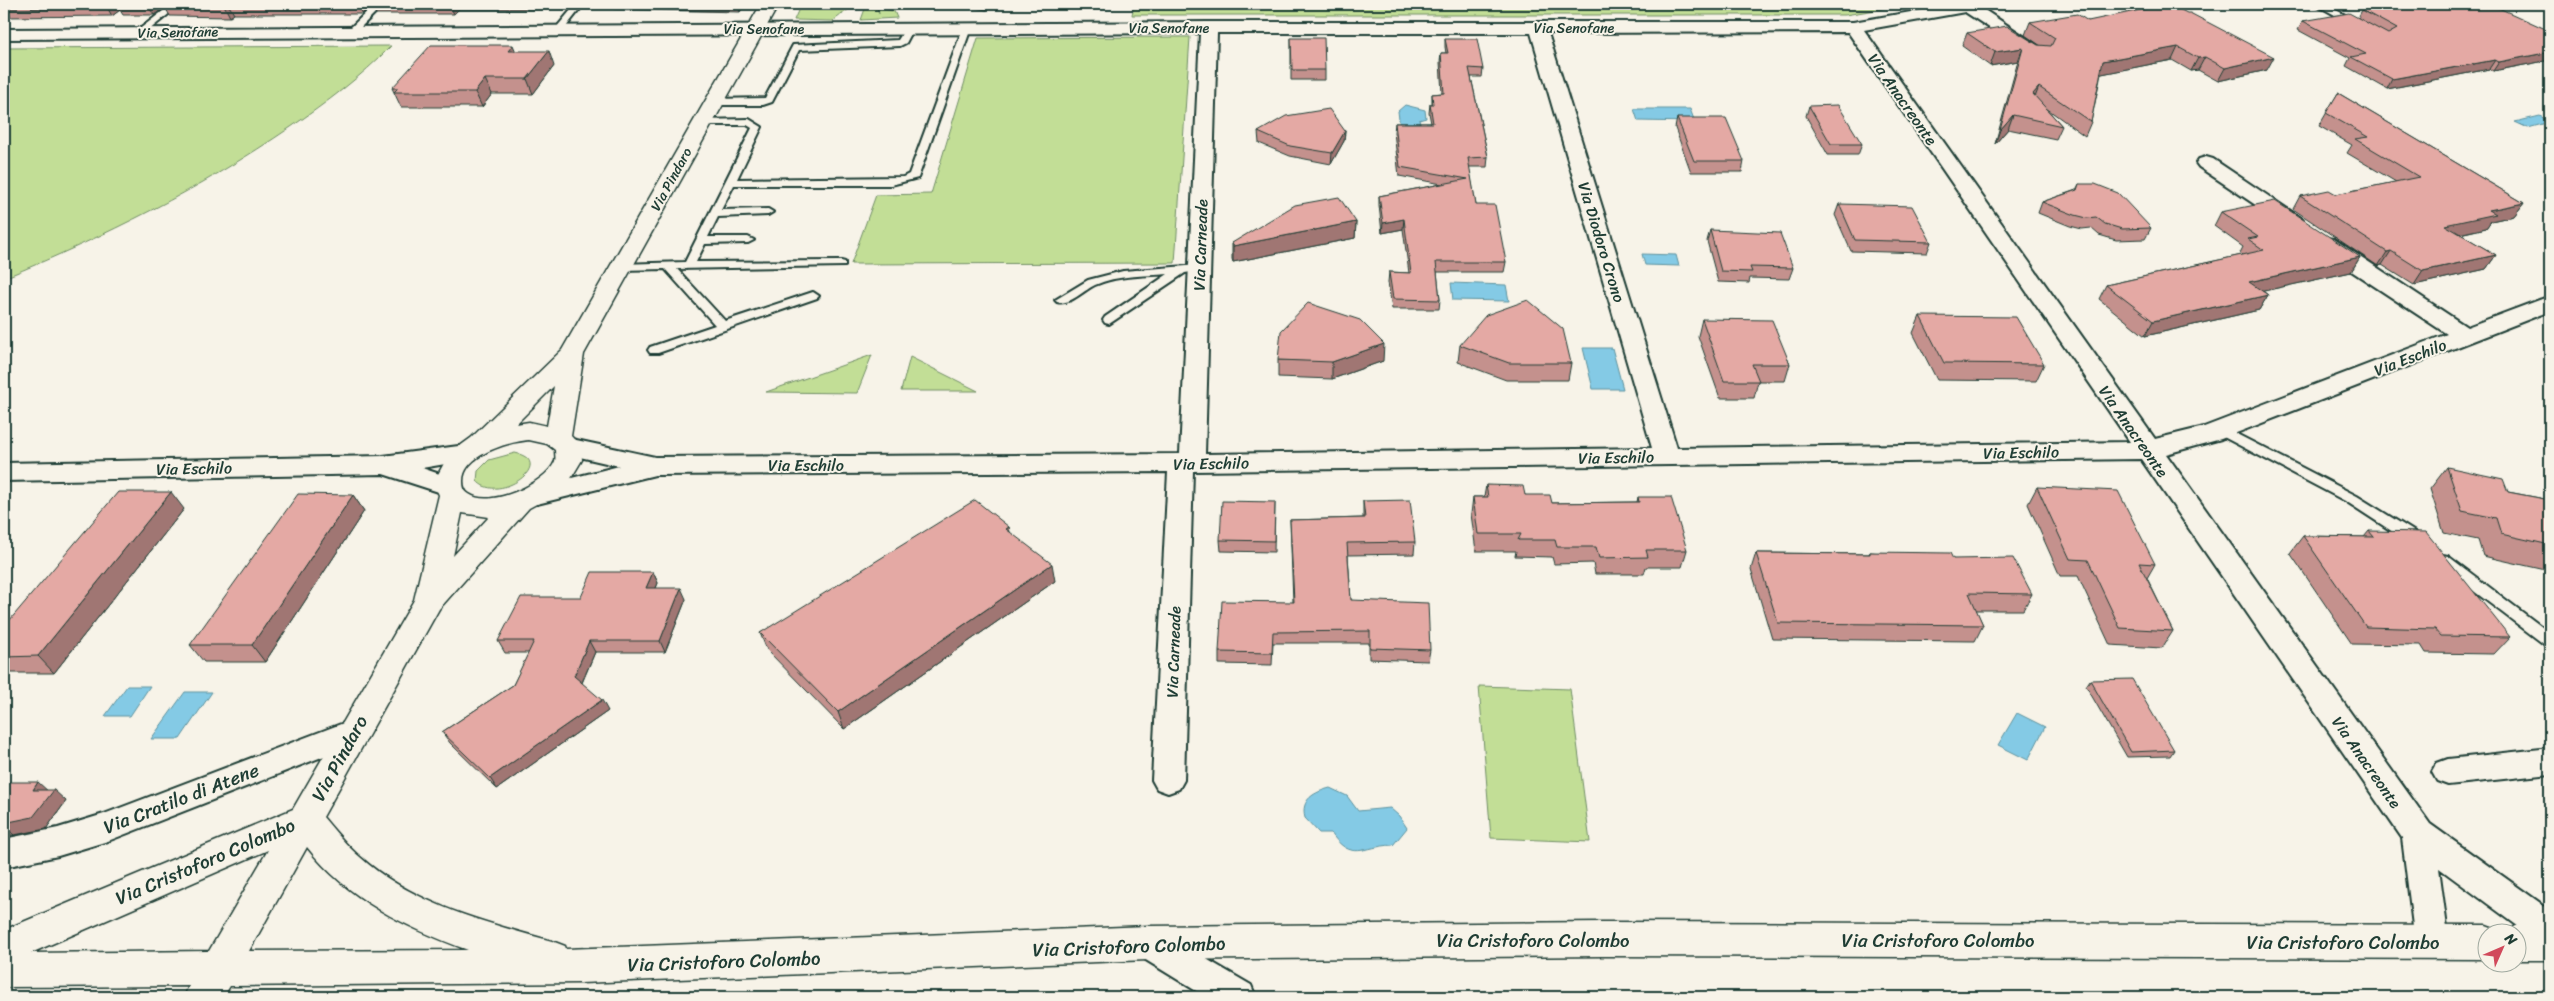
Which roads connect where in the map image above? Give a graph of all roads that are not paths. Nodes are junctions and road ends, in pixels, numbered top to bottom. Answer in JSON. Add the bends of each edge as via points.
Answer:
{"nodes":[{"id":1,"x":177,"y":4,"type":"edge"},
{"id":2,"x":380,"y":4,"type":"edge"},
{"id":3,"x":580,"y":4,"type":"edge"},
{"id":4,"x":770,"y":4,"type":"edge"},
{"id":5,"x":2319,"y":4,"type":"edge"},
{"id":6,"x":1976,"y":5,"type":"edge"},
{"id":7,"x":1209,"y":27,"type":"junction"},
{"id":8,"x":1853,"y":27,"type":"junction"},
{"id":9,"x":910,"y":28,"type":"junction"},
{"id":10,"x":967,"y":28,"type":"junction"},
{"id":11,"x":1538,"y":28,"type":"junction"},
{"id":12,"x":755,"y":29,"type":"junction"},
{"id":13,"x":559,"y":30,"type":"junction"},
{"id":14,"x":2369,"y":30,"type":"edge"},
{"id":15,"x":352,"y":31,"type":"junction"},
{"id":16,"x":140,"y":33,"type":"junction"},
{"id":17,"x":4,"y":34,"type":"edge"},
{"id":18,"x":2040,"y":53,"type":"edge"},
{"id":19,"x":714,"y":102,"type":"junction"},
{"id":20,"x":703,"y":122,"type":"junction"},
{"id":21,"x":2206,"y":162,"type":"dead end"},
{"id":22,"x":729,"y":182,"type":"junction"},
{"id":23,"x":768,"y":212,"type":"dead end"},
{"id":24,"x":714,"y":214,"type":"junction"},
{"id":25,"x":748,"y":240,"type":"dead end"},
{"id":26,"x":700,"y":241,"type":"junction"},
{"id":27,"x":841,"y":264,"type":"dead end"},
{"id":28,"x":668,"y":266,"type":"junction"},
{"id":29,"x":689,"y":266,"type":"junction"},
{"id":30,"x":621,"y":267,"type":"junction"},
{"id":31,"x":1190,"y":269,"type":"junction"},
{"id":32,"x":813,"y":296,"type":"dead end"},
{"id":33,"x":1061,"y":300,"type":"dead end"},
{"id":34,"x":2550,"y":303,"type":"edge"},
{"id":35,"x":1109,"y":320,"type":"dead end"},
{"id":36,"x":723,"y":326,"type":"junction"},
{"id":37,"x":2465,"y":336,"type":"junction"},
{"id":38,"x":654,"y":350,"type":"dead end"},
{"id":39,"x":572,"y":354,"type":"junction"},
{"id":40,"x":2221,"y":430,"type":"junction"},
{"id":41,"x":563,"y":441,"type":"junction"},
{"id":42,"x":474,"y":448,"type":"junction"},
{"id":43,"x":2147,"y":450,"type":"junction"},
{"id":44,"x":1666,"y":457,"type":"junction"},
{"id":45,"x":1186,"y":463,"type":"junction"},
{"id":46,"x":384,"y":464,"type":"junction"},
{"id":47,"x":655,"y":466,"type":"junction"},
{"id":48,"x":4,"y":472,"type":"edge"},
{"id":49,"x":450,"y":491,"type":"junction"},
{"id":50,"x":528,"y":499,"type":"junction"},
{"id":51,"x":429,"y":601,"type":"junction"},
{"id":52,"x":2550,"y":641,"type":"edge"},
{"id":53,"x":354,"y":731,"type":"junction"},
{"id":54,"x":2550,"y":761,"type":"edge"},
{"id":55,"x":2448,"y":772,"type":"dead end"},
{"id":56,"x":1168,"y":780,"type":"dead end"},
{"id":57,"x":304,"y":819,"type":"junction"},
{"id":58,"x":2418,"y":834,"type":"junction"},
{"id":59,"x":4,"y":853,"type":"edge"},
{"id":60,"x":2550,"y":930,"type":"edge"},
{"id":61,"x":2432,"y":942,"type":"junction"},
{"id":62,"x":2476,"y":942,"type":"edge"},
{"id":63,"x":2526,"y":943,"type":"edge"},
{"id":64,"x":2550,"y":943,"type":"edge"},
{"id":65,"x":1148,"y":944,"type":"junction"},
{"id":66,"x":4,"y":948,"type":"edge"},
{"id":67,"x":581,"y":966,"type":"junction"},
{"id":68,"x":4,"y":970,"type":"edge"},
{"id":69,"x":212,"y":982,"type":"edge"},
{"id":70,"x":1238,"y":997,"type":"edge"}],
"edges":[{"from":1,"to":16,"type":"lane"},
{"from":2,"to":15,"type":"lane"},
{"from":3,"to":13,"type":"lane"},
{"from":4,"to":12,"type":"street","name":"Via Pindaro"},
{"from":5,"to":14,"type":"lane"},
{"from":6,"to":8,"type":"street","name":"Via Senofane"},
{"from":6,"to":18,"type":"street"},
{"from":7,"to":10,"type":"street","name":"Via Senofane"},
{"from":7,"to":11,"type":"street","name":"Via Senofane"},
{"from":7,"to":31,"type":"street","name":"Via Carneade"},
{"from":8,"to":11,"type":"street","name":"Via Senofane"},
{"from":8,"to":43,"type":"street","name":"Via Anacreonte"},
{"from":9,"to":10,"type":"street","name":"Via Senofane"},
{"from":9,"to":12,"type":"street","name":"Via Senofane"},
{"from":9,"to":19,"type":"lane","via":[[900,43],[796,47],[769,100]]},
{"from":10,"to":22,"type":"lane","via":[[914,176],[891,182]]},
{"from":11,"to":44,"type":"street","name":"Via Diodoro Crono"},
{"from":12,"to":13,"type":"street","name":"Via Senofane"},
{"from":12,"to":19,"type":"street","name":"Via Pindaro"},
{"from":13,"to":15,"type":"street","name":"Via Senofane"},
{"from":15,"to":16,"type":"street","name":"Via Senofane"},
{"from":16,"to":17,"type":"street","name":"Via Senofane"},
{"from":19,"to":20,"type":"street","name":"Via Pindaro"},
{"from":20,"to":22,"type":"lane","via":[[749,122],[757,127]]},
{"from":20,"to":30,"type":"street","name":"Via Pindaro"},
{"from":21,"to":37,"type":"street"},
{"from":22,"to":24,"type":"lane"},
{"from":23,"to":24,"type":"lane"},
{"from":24,"to":26,"type":"lane"},
{"from":25,"to":26,"type":"lane"},
{"from":26,"to":29,"type":"lane"},
{"from":27,"to":29,"type":"lane"},
{"from":28,"to":29,"type":"lane"},
{"from":28,"to":30,"type":"lane"},
{"from":28,"to":36,"type":"lane"},
{"from":30,"to":39,"type":"street","name":"Via Pindaro"},
{"from":31,"to":33,"type":"lane","via":[[1124,274],[1092,282]]},
{"from":31,"to":35,"type":"lane"},
{"from":31,"to":45,"type":"street","name":"Via Carneade"},
{"from":32,"to":36,"type":"lane"},
{"from":34,"to":37,"type":"street","name":"Via Eschilo"},
{"from":36,"to":38,"type":"lane"},
{"from":37,"to":40,"type":"street","name":"Via Eschilo"},
{"from":39,"to":41,"type":"street"},
{"from":39,"to":42,"type":"street"},
{"from":40,"to":43,"type":"street","name":"Via Eschilo"},
{"from":40,"to":52,"type":"lane","via":[[2389,521]]},
{"from":41,"to":42,"type":"street","via":[[545,432],[529,431],[497,437]]},
{"from":41,"to":47,"type":"street"},
{"from":41,"to":50,"type":"street","via":[[570,457],[565,470],[554,483]]},
{"from":42,"to":46,"type":"street"},
{"from":42,"to":49,"type":"street","via":[[449,475]]},
{"from":43,"to":44,"type":"street","name":"Via Eschilo"},
{"from":43,"to":58,"type":"street","name":"Via Anacreonte"},
{"from":44,"to":45,"type":"street","name":"Via Eschilo"},
{"from":45,"to":47,"type":"street","name":"Via Eschilo"},
{"from":45,"to":56,"type":"street","name":"Via Carneade"},
{"from":46,"to":48,"type":"street","name":"Via Eschilo"},
{"from":46,"to":49,"type":"street","via":[[409,471]]},
{"from":47,"to":50,"type":"street"},
{"from":49,"to":50,"type":"street","via":[[458,502],[481,508]]},
{"from":49,"to":51,"type":"street"},
{"from":50,"to":51,"type":"street"},
{"from":51,"to":53,"type":"street","name":"Via Pindaro"},
{"from":53,"to":57,"type":"street","name":"Via Pindaro"},
{"from":53,"to":59,"type":"street","name":"Via Cratilo di Atene","via":[[108,826],[42,846]]},
{"from":54,"to":55,"type":"street"},
{"from":57,"to":66,"type":"street","name":"Via Cristoforo Colombo"},
{"from":57,"to":67,"type":"street","name":"Via Cristoforo Colombo","via":[[352,872],[418,915],[456,930]]},
{"from":57,"to":69,"type":"street","name":"Via Pindaro"},
{"from":58,"to":60,"type":"street","name":"Via Anacreonte"},
{"from":58,"to":61,"type":"street","name":"Via Anacreonte"},
{"from":61,"to":62,"type":"street","name":"Via Cristoforo Colombo"},
{"from":61,"to":65,"type":"street","name":"Via Cristoforo Colombo","via":[[1603,939]]},
{"from":63,"to":64,"type":"street"},
{"from":65,"to":67,"type":"street","name":"Via Cristoforo Colombo"},
{"from":65,"to":70,"type":"street"},
{"from":67,"to":69,"type":"street","name":"Via Cristoforo Colombo"},
{"from":68,"to":69,"type":"street","name":"Via Cristoforo Colombo"}]}
